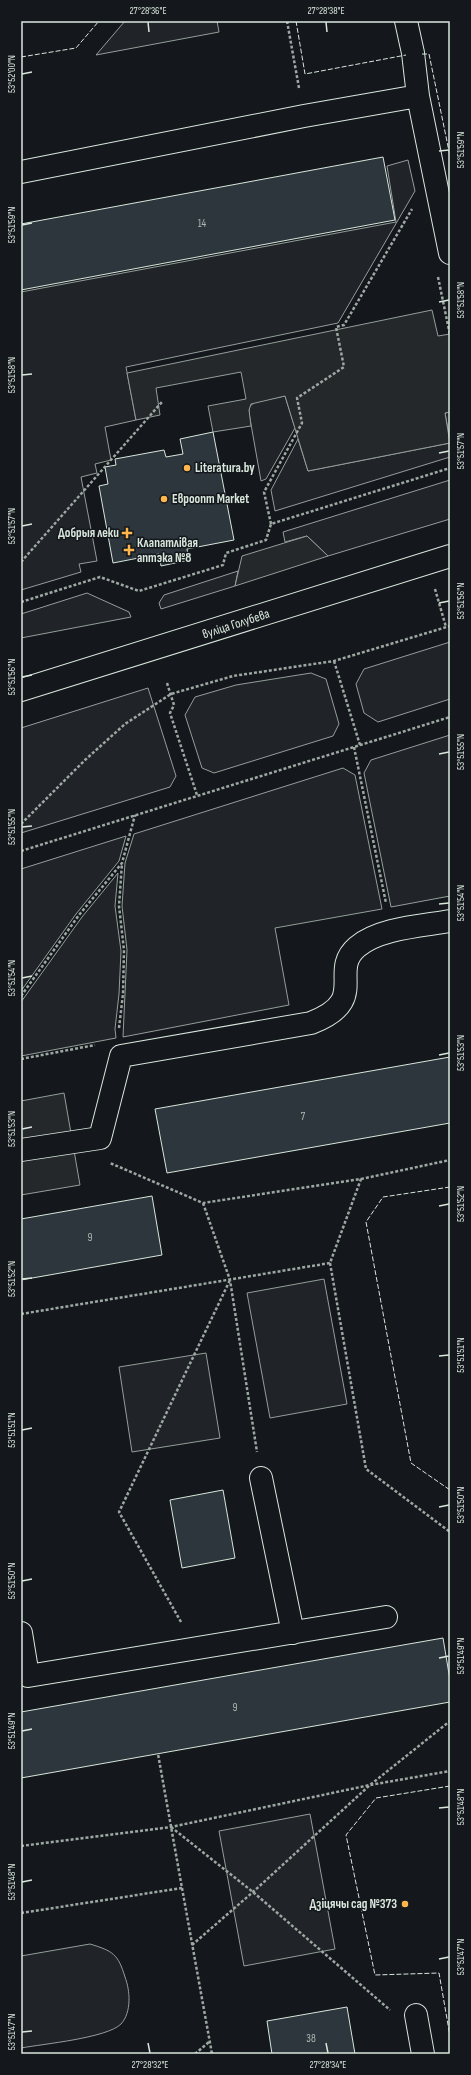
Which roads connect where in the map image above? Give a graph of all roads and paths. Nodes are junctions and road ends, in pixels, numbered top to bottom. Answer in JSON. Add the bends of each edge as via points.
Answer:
{"nodes":[{"id":1,"x":287,"y":21,"type":"edge"},
{"id":2,"x":406,"y":21,"type":"edge"},
{"id":3,"x":418,"y":96,"type":"junction"},
{"id":4,"x":304,"y":116,"type":"junction"},
{"id":5,"x":21,"y":172,"type":"edge"},
{"id":6,"x":416,"y":202,"type":"dead end"},
{"id":7,"x":450,"y":252,"type":"edge"},
{"id":8,"x":162,"y":402,"type":"dead end"},
{"id":9,"x":450,"y":468,"type":"edge"},
{"id":10,"x":271,"y":524,"type":"junction"},
{"id":11,"x":450,"y":556,"type":"edge"},
{"id":12,"x":21,"y":562,"type":"edge"},
{"id":13,"x":427,"y":563,"type":"junction"},
{"id":14,"x":21,"y":602,"type":"edge"},
{"id":15,"x":450,"y":626,"type":"edge"},
{"id":16,"x":446,"y":627,"type":"junction"},
{"id":17,"x":334,"y":661,"type":"junction"},
{"id":18,"x":167,"y":683,"type":"dead end"},
{"id":19,"x":21,"y":690,"type":"edge"},
{"id":20,"x":171,"y":694,"type":"junction"},
{"id":21,"x":450,"y":717,"type":"edge"},
{"id":22,"x":360,"y":745,"type":"junction"},
{"id":23,"x":354,"y":747,"type":"junction"},
{"id":24,"x":197,"y":795,"type":"junction"},
{"id":25,"x":135,"y":815,"type":"junction"},
{"id":26,"x":21,"y":824,"type":"edge"},
{"id":27,"x":21,"y":851,"type":"edge"},
{"id":28,"x":122,"y":863,"type":"junction"},
{"id":29,"x":450,"y":921,"type":"edge"},
{"id":30,"x":392,"y":932,"type":"junction"},
{"id":31,"x":21,"y":996,"type":"edge"},
{"id":32,"x":121,"y":1056,"type":"junction"},
{"id":33,"x":100,"y":1138,"type":"junction"},
{"id":34,"x":21,"y":1150,"type":"edge"},
{"id":35,"x":450,"y":1160,"type":"edge"},
{"id":36,"x":361,"y":1179,"type":"junction"},
{"id":37,"x":202,"y":1203,"type":"junction"},
{"id":38,"x":330,"y":1263,"type":"junction"},
{"id":39,"x":230,"y":1280,"type":"junction"},
{"id":40,"x":21,"y":1314,"type":"edge"},
{"id":41,"x":261,"y":1478,"type":"joint"},
{"id":42,"x":450,"y":1532,"type":"edge"},
{"id":43,"x":386,"y":1617,"type":"dead end"},
{"id":44,"x":293,"y":1632,"type":"junction"},
{"id":45,"x":21,"y":1633,"type":"edge"},
{"id":46,"x":196,"y":1648,"type":"junction"},
{"id":47,"x":450,"y":1721,"type":"edge"},
{"id":48,"x":158,"y":1754,"type":"dead end"},
{"id":49,"x":450,"y":1771,"type":"edge"},
{"id":50,"x":370,"y":1785,"type":"junction"},
{"id":51,"x":171,"y":1826,"type":"junction"},
{"id":52,"x":21,"y":1846,"type":"edge"},
{"id":53,"x":182,"y":1888,"type":"junction"},
{"id":54,"x":253,"y":1892,"type":"junction"},
{"id":55,"x":21,"y":1913,"type":"edge"},
{"id":56,"x":192,"y":1945,"type":"junction"},
{"id":57,"x":419,"y":2035,"type":"edge"},
{"id":58,"x":209,"y":2042,"type":"junction"},
{"id":59,"x":195,"y":2054,"type":"edge"},
{"id":60,"x":212,"y":2054,"type":"edge"}],
"edges":[{"from":1,"to":4,"type":"path"},
{"from":2,"to":3,"type":"main road"},
{"from":3,"to":4,"type":"main road"},
{"from":3,"to":7,"type":"main road"},
{"from":4,"to":5,"type":"main road"},
{"from":6,"to":10,"type":"path","via":[[344,325],[336,327],[344,367],[297,398],[302,423],[264,492]]},
{"from":8,"to":12,"type":"path"},
{"from":9,"to":10,"type":"path"},
{"from":10,"to":14,"type":"path","via":[[266,540],[226,553],[223,565],[139,591],[100,577]]},
{"from":11,"to":13,"type":"main road","name":"вуліца Голубева"},
{"from":13,"to":16,"type":"path"},
{"from":13,"to":19,"type":"main road","name":"вуліца Голубева"},
{"from":15,"to":16,"type":"path"},
{"from":16,"to":17,"type":"path"},
{"from":17,"to":20,"type":"path","via":[[233,676]]},
{"from":17,"to":22,"type":"path"},
{"from":18,"to":20,"type":"path"},
{"from":20,"to":24,"type":"path","via":[[174,706],[170,713]]},
{"from":20,"to":26,"type":"path","via":[[126,724],[85,760]]},
{"from":21,"to":22,"type":"path"},
{"from":22,"to":23,"type":"path"},
{"from":23,"to":24,"type":"path"},
{"from":23,"to":30,"type":"path"},
{"from":24,"to":25,"type":"path"},
{"from":25,"to":27,"type":"path"},
{"from":25,"to":28,"type":"path"},
{"from":28,"to":31,"type":"path","via":[[79,915]]},
{"from":28,"to":32,"type":"path","via":[[119,906],[124,950],[119,1028]]},
{"from":29,"to":30,"type":"main road"},
{"from":30,"to":32,"type":"main road","via":[[369,939],[351,954],[346,967],[346,995],[343,1002],[326,1017],[311,1023]]},
{"from":32,"to":33,"type":"main road"},
{"from":33,"to":34,"type":"main road"},
{"from":33,"to":37,"type":"path","via":[[103,1160]]},
{"from":35,"to":36,"type":"path"},
{"from":36,"to":37,"type":"path"},
{"from":36,"to":38,"type":"path"},
{"from":37,"to":39,"type":"path"},
{"from":38,"to":39,"type":"path"},
{"from":38,"to":42,"type":"path","via":[[366,1469]]},
{"from":39,"to":40,"type":"path"},
{"from":39,"to":41,"type":"path"},
{"from":39,"to":46,"type":"path","via":[[119,1512]]},
{"from":41,"to":44,"type":"main road"},
{"from":43,"to":44,"type":"main road"},
{"from":44,"to":46,"type":"main road"},
{"from":45,"to":46,"type":"main road","via":[[28,1676]]},
{"from":47,"to":50,"type":"path"},
{"from":48,"to":51,"type":"path"},
{"from":49,"to":50,"type":"path"},
{"from":50,"to":51,"type":"path"},
{"from":50,"to":54,"type":"path"},
{"from":51,"to":52,"type":"path"},
{"from":51,"to":53,"type":"path"},
{"from":51,"to":54,"type":"path"},
{"from":53,"to":55,"type":"path"},
{"from":53,"to":56,"type":"path"},
{"from":54,"to":56,"type":"path"},
{"from":54,"to":57,"type":"path"},
{"from":56,"to":58,"type":"path"},
{"from":58,"to":59,"type":"path"},
{"from":58,"to":60,"type":"path"}]}
